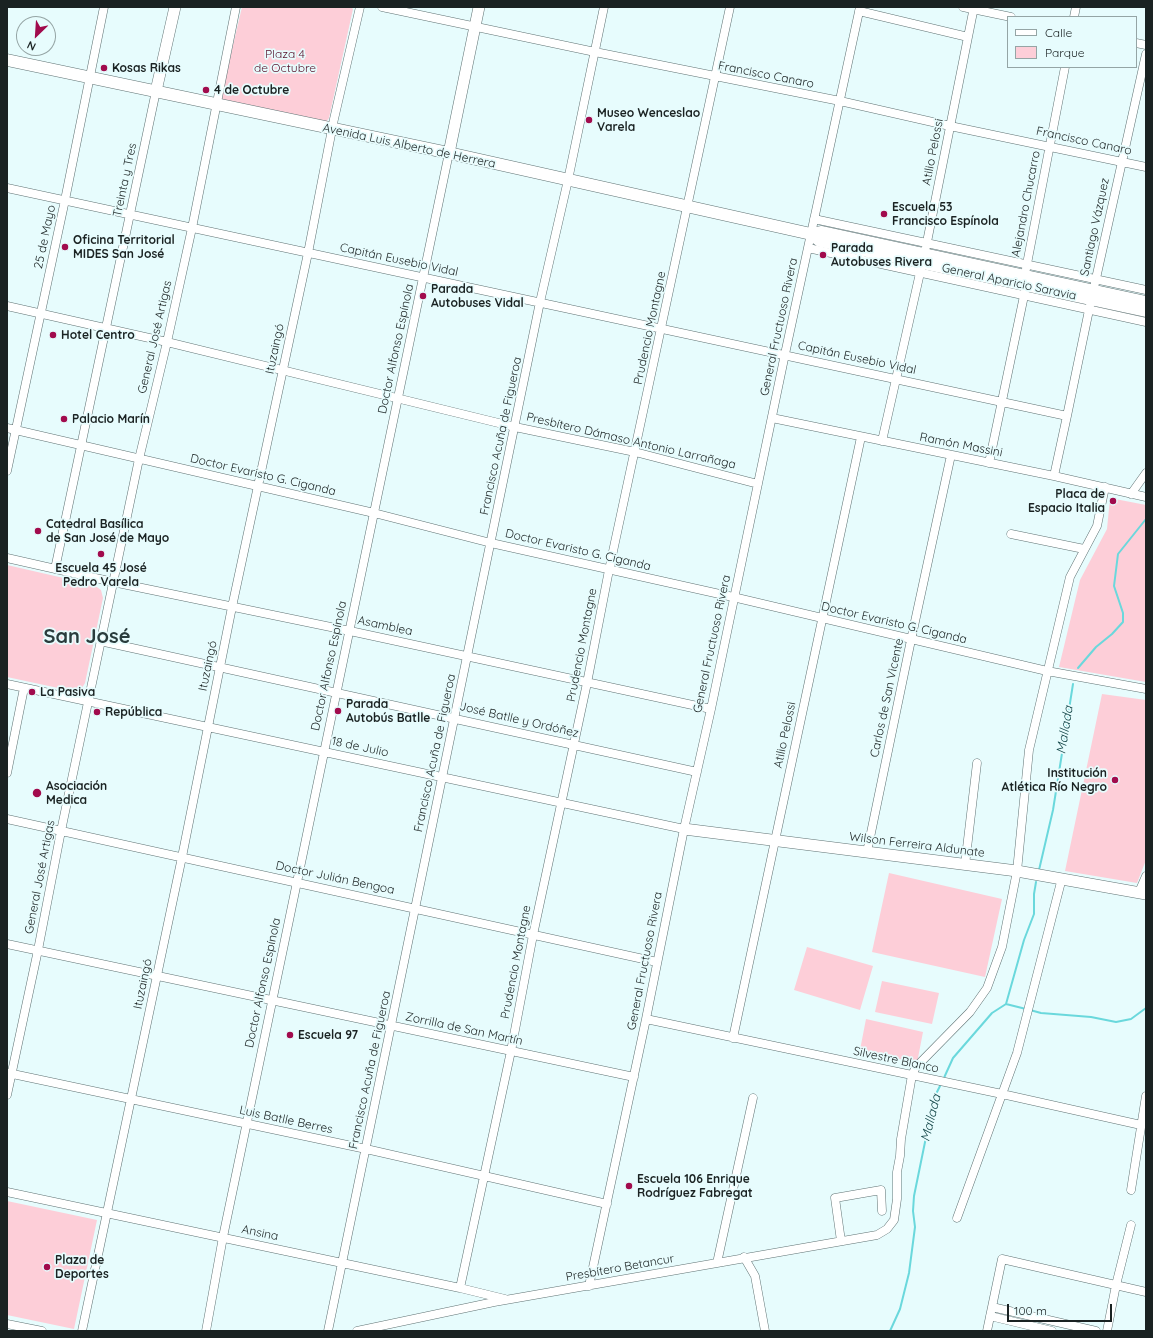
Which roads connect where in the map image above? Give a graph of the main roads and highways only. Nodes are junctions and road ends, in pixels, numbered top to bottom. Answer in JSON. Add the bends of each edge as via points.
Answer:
{"nodes":[{"id":1,"x":7,"y":60,"type":"edge"},
{"id":2,"x":811,"y":234,"type":"joint"},
{"id":3,"x":1092,"y":294,"type":"junction"},
{"id":4,"x":1146,"y":302,"type":"edge"},
{"id":5,"x":1146,"y":311,"type":"edge"}],
"edges":[{"from":1,"to":2,"type":"main road","name":"Avenida Luis Alberto de Herrera","via":[[449,153]]},
{"from":2,"to":3,"type":"main road","name":"General Aparicio Saravia","via":[[822,232],[923,258]]},
{"from":3,"to":4,"type":"main road","name":"General Aparicio Saravia"},
{"from":3,"to":5,"type":"main road","name":"General Aparicio Saravia"}]}
